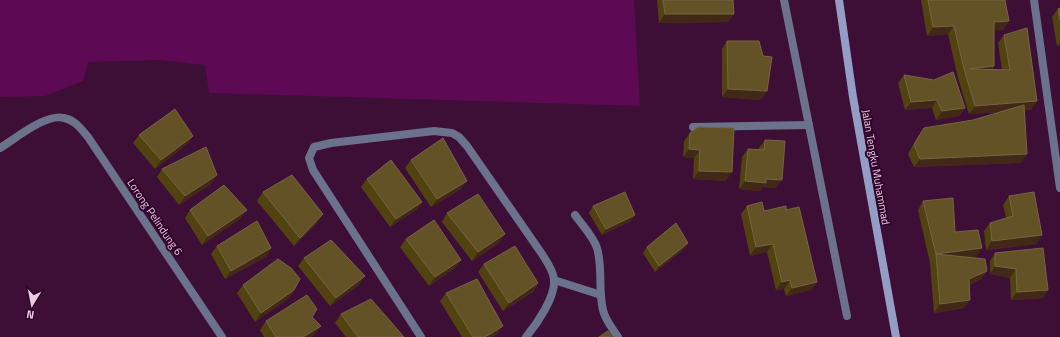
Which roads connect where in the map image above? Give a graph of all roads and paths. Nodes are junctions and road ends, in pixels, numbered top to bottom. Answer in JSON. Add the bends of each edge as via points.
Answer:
{"nodes":[{"id":1,"x":784,"y":0,"type":"edge"},
{"id":2,"x":839,"y":0,"type":"edge"},
{"id":3,"x":1034,"y":0,"type":"edge"},
{"id":4,"x":809,"y":125,"type":"junction"},
{"id":5,"x":693,"y":127,"type":"dead end"},
{"id":6,"x":0,"y":148,"type":"edge"},
{"id":7,"x":1060,"y":188,"type":"edge"},
{"id":8,"x":575,"y":215,"type":"dead end"},
{"id":9,"x":554,"y":280,"type":"junction"},
{"id":10,"x":601,"y":295,"type":"junction"},
{"id":11,"x":847,"y":316,"type":"dead end"},
{"id":12,"x":222,"y":337,"type":"edge"},
{"id":13,"x":421,"y":337,"type":"edge"},
{"id":14,"x":526,"y":337,"type":"edge"},
{"id":15,"x":618,"y":337,"type":"edge"},
{"id":16,"x":896,"y":337,"type":"edge"}],
"edges":[{"from":1,"to":4,"type":"street"},
{"from":2,"to":16,"type":"main road","name":"Jalan Tengku Muhammad","via":[[853,96]]},
{"from":3,"to":7,"type":"street"},
{"from":4,"to":5,"type":"street"},
{"from":4,"to":11,"type":"street"},
{"from":6,"to":12,"type":"street","name":"Lorong Pelindung 6","via":[[41,121],[63,117],[76,123],[88,137]]},
{"from":8,"to":10,"type":"street","via":[[596,246],[600,261]]},
{"from":9,"to":10,"type":"street"},
{"from":9,"to":13,"type":"street","via":[[551,268],[542,254],[467,146],[452,133],[434,131],[331,142],[314,147],[309,158],[313,170]]},
{"from":9,"to":14,"type":"street","via":[[549,301]]},
{"from":10,"to":15,"type":"street","via":[[603,312]]}]}
